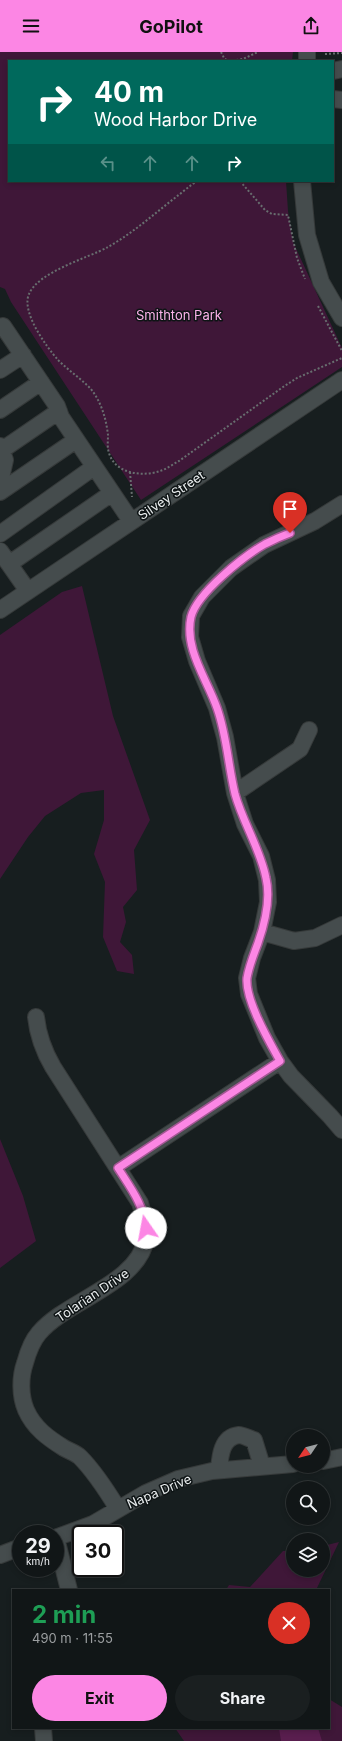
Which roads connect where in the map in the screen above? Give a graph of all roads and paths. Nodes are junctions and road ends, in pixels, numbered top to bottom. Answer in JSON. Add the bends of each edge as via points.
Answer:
{"nodes":[{"id":1,"x":221,"y":52,"type":"edge"},
{"id":2,"x":258,"y":52,"type":"edge"},
{"id":3,"x":342,"y":53,"type":"edge"},
{"id":4,"x":325,"y":54,"type":"dead end"},
{"id":5,"x":227,"y":60,"type":"edge"},
{"id":6,"x":233,"y":60,"type":"edge"},
{"id":7,"x":197,"y":182,"type":"edge"},
{"id":8,"x":241,"y":182,"type":"edge"},
{"id":9,"x":302,"y":182,"type":"edge"},
{"id":10,"x":307,"y":284,"type":"dead end"},
{"id":11,"x":314,"y":300,"type":"dead end"},
{"id":12,"x":342,"y":318,"type":"edge"},
{"id":13,"x":0,"y":328,"type":"edge"},
{"id":14,"x":342,"y":351,"type":"edge"},
{"id":15,"x":23,"y":355,"type":"junction"},
{"id":16,"x":342,"y":358,"type":"edge"},
{"id":17,"x":0,"y":370,"type":"edge"},
{"id":18,"x":342,"y":380,"type":"edge"},
{"id":19,"x":41,"y":382,"type":"junction"},
{"id":20,"x":0,"y":410,"type":"edge"},
{"id":21,"x":59,"y":412,"type":"junction"},
{"id":22,"x":76,"y":440,"type":"junction"},
{"id":23,"x":1,"y":448,"type":"edge"},
{"id":24,"x":94,"y":467,"type":"junction"},
{"id":25,"x":0,"y":482,"type":"edge"},
{"id":26,"x":112,"y":493,"type":"junction"},
{"id":27,"x":342,"y":504,"type":"edge"},
{"id":28,"x":131,"y":521,"type":"junction"},
{"id":29,"x":0,"y":534,"type":"edge"},
{"id":30,"x":4,"y":558,"type":"edge"},
{"id":31,"x":28,"y":591,"type":"junction"},
{"id":32,"x":0,"y":610,"type":"edge"},
{"id":33,"x":309,"y":730,"type":"dead end"},
{"id":34,"x":235,"y":793,"type":"junction"},
{"id":35,"x":342,"y":925,"type":"edge"},
{"id":36,"x":262,"y":932,"type":"junction"},
{"id":37,"x":36,"y":1017,"type":"dead end"},
{"id":38,"x":280,"y":1061,"type":"junction"},
{"id":39,"x":342,"y":1130,"type":"edge"},
{"id":40,"x":118,"y":1168,"type":"junction"},
{"id":41,"x":342,"y":1457,"type":"edge"},
{"id":42,"x":330,"y":1460,"type":"edge"},
{"id":43,"x":286,"y":1464,"type":"edge"},
{"id":44,"x":262,"y":1466,"type":"junction"},
{"id":45,"x":219,"y":1470,"type":"junction"},
{"id":46,"x":118,"y":1509,"type":"junction"},
{"id":47,"x":64,"y":1535,"type":"edge"},
{"id":48,"x":12,"y":1550,"type":"edge"},
{"id":49,"x":0,"y":1555,"type":"edge"},
{"id":50,"x":64,"y":1571,"type":"edge"},
{"id":51,"x":69,"y":1589,"type":"edge"},
{"id":52,"x":43,"y":1729,"type":"edge"},
{"id":53,"x":44,"y":1741,"type":"edge"}],
"edges":[{"from":1,"to":5,"type":"path"},
{"from":2,"to":6,"type":"path"},
{"from":3,"to":4,"type":"path"},
{"from":7,"to":16,"type":"path","via":[[140,226],[107,247],[73,261],[31,288],[28,296],[28,313],[57,359],[83,381],[98,399],[103,412],[110,455],[114,461],[122,469],[134,474],[161,471],[297,378]]},
{"from":8,"to":10,"type":"path","via":[[265,210],[272,214],[288,215],[297,258]]},
{"from":9,"to":12,"type":"street","via":[[308,235],[317,269],[321,282]]},
{"from":11,"to":14,"type":"path"},
{"from":13,"to":15,"type":"street","via":[[3,326]]},
{"from":15,"to":17,"type":"street"},
{"from":15,"to":19,"type":"street"},
{"from":18,"to":28,"type":"street","name":"Silvey Street"},
{"from":19,"to":20,"type":"street"},
{"from":19,"to":21,"type":"street","via":[[58,406]]},
{"from":21,"to":22,"type":"street"},
{"from":21,"to":23,"type":"street"},
{"from":22,"to":24,"type":"street"},
{"from":22,"to":25,"type":"street"},
{"from":23,"to":25,"type":"street","via":[[5,460]]},
{"from":24,"to":26,"type":"street"},
{"from":24,"to":29,"type":"street"},
{"from":26,"to":28,"type":"street"},
{"from":26,"to":30,"type":"street"},
{"from":27,"to":34,"type":"street","via":[[315,521],[264,545],[231,568],[202,597],[191,616],[190,637],[217,708]]},
{"from":28,"to":31,"type":"street","name":"Silvey Street"},
{"from":30,"to":31,"type":"street"},
{"from":31,"to":32,"type":"street","name":"Silvey Street"},
{"from":33,"to":34,"type":"street","via":[[300,749]]},
{"from":34,"to":36,"type":"street","via":[[245,824],[261,856],[267,880],[268,902]]},
{"from":35,"to":36,"type":"street","via":[[315,938],[294,941]]},
{"from":36,"to":38,"type":"street","via":[[247,978],[249,994],[267,1038]]},
{"from":37,"to":40,"type":"street","name":"Tolarian Drive","via":[[42,1048]]},
{"from":38,"to":39,"type":"street","via":[[290,1076]]},
{"from":38,"to":40,"type":"street"},
{"from":40,"to":46,"type":"street","name":"Tolarian Drive","via":[[140,1203],[145,1219],[147,1238],[142,1252],[131,1268],[53,1320],[39,1333],[29,1349],[22,1372],[26,1410],[36,1427],[53,1441],[79,1456]]},
{"from":41,"to":42,"type":"street"},
{"from":43,"to":44,"type":"street","name":"Napa Drive"},
{"from":44,"to":45,"type":"street","name":"Napa Drive"},
{"from":44,"to":45,"type":"street","via":[[254,1440],[240,1435],[228,1439],[220,1452]]},
{"from":45,"to":46,"type":"street","name":"Napa Drive","via":[[178,1479]]},
{"from":46,"to":47,"type":"street","name":"Napa Drive","via":[[94,1524]]},
{"from":48,"to":49,"type":"street"},
{"from":50,"to":51,"type":"street"},
{"from":52,"to":53,"type":"street"}]}
